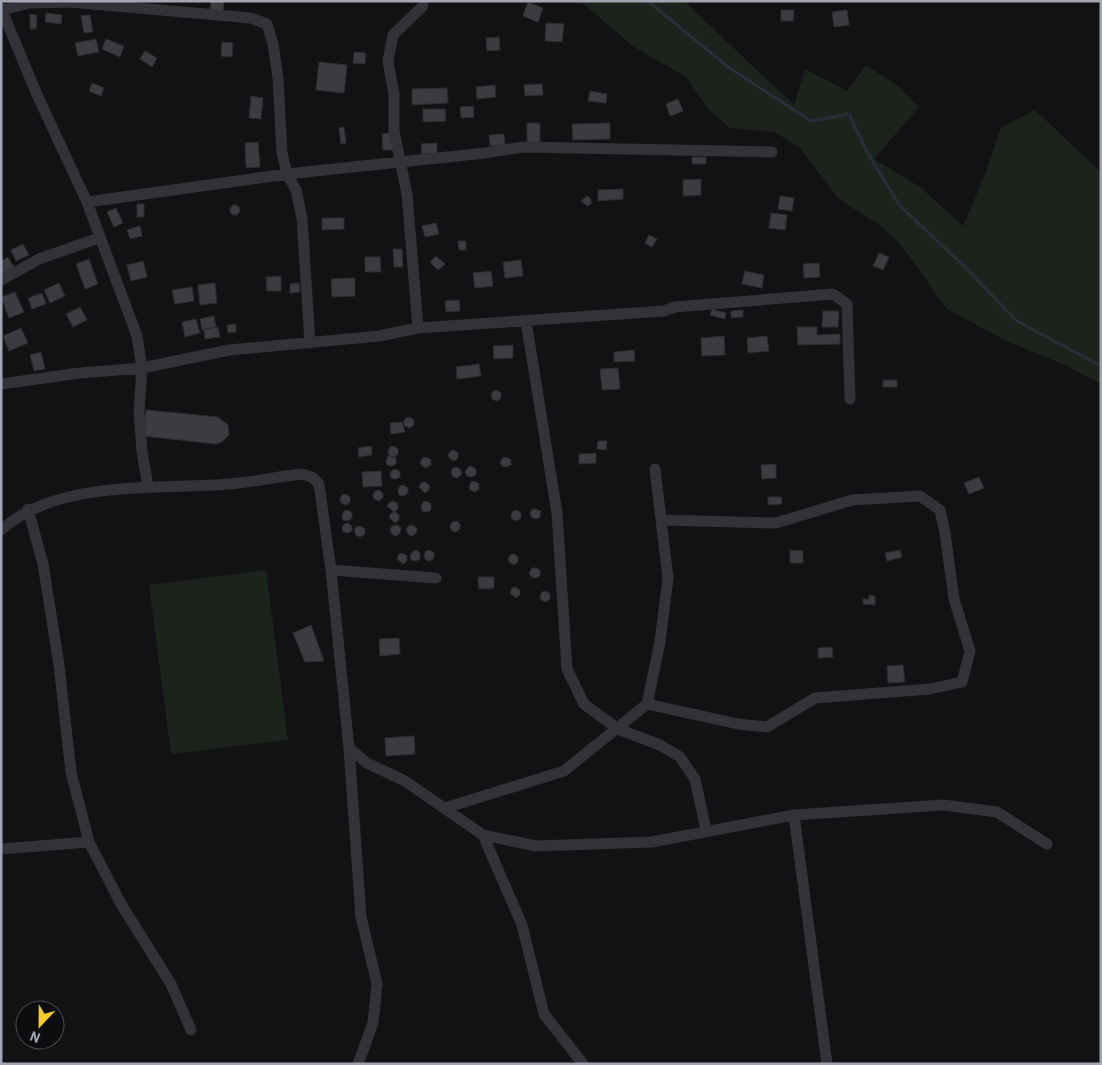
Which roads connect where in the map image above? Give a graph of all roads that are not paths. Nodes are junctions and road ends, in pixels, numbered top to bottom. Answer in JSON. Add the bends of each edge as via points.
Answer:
{"nodes":[{"id":1,"x":423,"y":6,"type":"dead end"},
{"id":2,"x":2,"y":9,"type":"edge"},
{"id":3,"x":772,"y":152,"type":"dead end"},
{"id":4,"x":399,"y":161,"type":"junction"},
{"id":5,"x":287,"y":174,"type":"junction"},
{"id":6,"x":87,"y":202,"type":"junction"},
{"id":7,"x":99,"y":238,"type":"junction"},
{"id":8,"x":1,"y":280,"type":"edge"},
{"id":9,"x":526,"y":321,"type":"junction"},
{"id":10,"x":418,"y":328,"type":"junction"},
{"id":11,"x":310,"y":344,"type":"junction"},
{"id":12,"x":142,"y":368,"type":"junction"},
{"id":13,"x":1,"y":384,"type":"edge"},
{"id":14,"x":850,"y":399,"type":"dead end"},
{"id":15,"x":655,"y":469,"type":"dead end"},
{"id":16,"x":148,"y":486,"type":"junction"},
{"id":17,"x":28,"y":510,"type":"junction"},
{"id":18,"x":661,"y":520,"type":"junction"},
{"id":19,"x":1,"y":530,"type":"edge"},
{"id":20,"x":331,"y":570,"type":"junction"},
{"id":21,"x":436,"y":578,"type":"dead end"},
{"id":22,"x":647,"y":704,"type":"junction"},
{"id":23,"x":618,"y":729,"type":"junction"},
{"id":24,"x":349,"y":748,"type":"junction"},
{"id":25,"x":445,"y":808,"type":"junction"},
{"id":26,"x":794,"y":815,"type":"junction"},
{"id":27,"x":706,"y":830,"type":"junction"},
{"id":28,"x":483,"y":834,"type":"junction"},
{"id":29,"x":89,"y":842,"type":"junction"},
{"id":30,"x":1047,"y":844,"type":"dead end"},
{"id":31,"x":1,"y":849,"type":"edge"},
{"id":32,"x":191,"y":1030,"type":"dead end"},
{"id":33,"x":358,"y":1064,"type":"edge"},
{"id":34,"x":583,"y":1064,"type":"edge"},
{"id":35,"x":827,"y":1064,"type":"edge"}],
"edges":[{"from":1,"to":4,"type":"street","via":[[393,35],[388,49]]},
{"from":2,"to":5,"type":"street","via":[[30,3],[70,2],[251,18],[267,24],[278,78],[282,153]]},
{"from":2,"to":6,"type":"street"},
{"from":3,"to":4,"type":"street","via":[[523,147]]},
{"from":4,"to":5,"type":"street"},
{"from":4,"to":10,"type":"street","via":[[407,194]]},
{"from":5,"to":6,"type":"street"},
{"from":5,"to":11,"type":"street","via":[[296,190],[302,218]]},
{"from":6,"to":7,"type":"street"},
{"from":7,"to":8,"type":"street","via":[[39,259]]},
{"from":7,"to":12,"type":"street","via":[[138,336]]},
{"from":9,"to":10,"type":"street"},
{"from":9,"to":14,"type":"street","via":[[833,294],[847,304]]},
{"from":9,"to":23,"type":"street","via":[[557,513],[566,669],[584,704]]},
{"from":10,"to":11,"type":"street"},
{"from":11,"to":12,"type":"street","via":[[228,350]]},
{"from":12,"to":13,"type":"street"},
{"from":12,"to":16,"type":"street","via":[[138,412]]},
{"from":15,"to":18,"type":"street"},
{"from":16,"to":17,"type":"street","via":[[52,500]]},
{"from":16,"to":20,"type":"street","via":[[228,484],[301,474],[312,477],[319,484]]},
{"from":17,"to":19,"type":"street"},
{"from":17,"to":29,"type":"street","via":[[42,564],[59,665],[71,772]]},
{"from":18,"to":22,"type":"street","via":[[668,578],[660,642]]},
{"from":18,"to":22,"type":"street","via":[[776,523],[852,500],[920,496],[940,510],[954,599],[970,651],[962,682],[930,690],[815,698],[767,727],[738,724]]},
{"from":20,"to":21,"type":"street"},
{"from":20,"to":24,"type":"street"},
{"from":22,"to":23,"type":"street"},
{"from":23,"to":25,"type":"street","via":[[564,771]]},
{"from":23,"to":27,"type":"street","via":[[660,745],[680,757],[695,779]]},
{"from":24,"to":25,"type":"street","via":[[367,763],[405,781]]},
{"from":24,"to":33,"type":"street","via":[[361,917],[376,984],[373,1023]]},
{"from":25,"to":28,"type":"street"},
{"from":26,"to":27,"type":"street"},
{"from":26,"to":30,"type":"street","via":[[944,805],[997,812]]},
{"from":26,"to":35,"type":"street"},
{"from":27,"to":28,"type":"street","via":[[652,842],[536,846]]},
{"from":28,"to":34,"type":"street","via":[[522,926],[544,1014]]},
{"from":29,"to":31,"type":"street"},
{"from":29,"to":32,"type":"street","via":[[121,904],[171,984]]}]}
